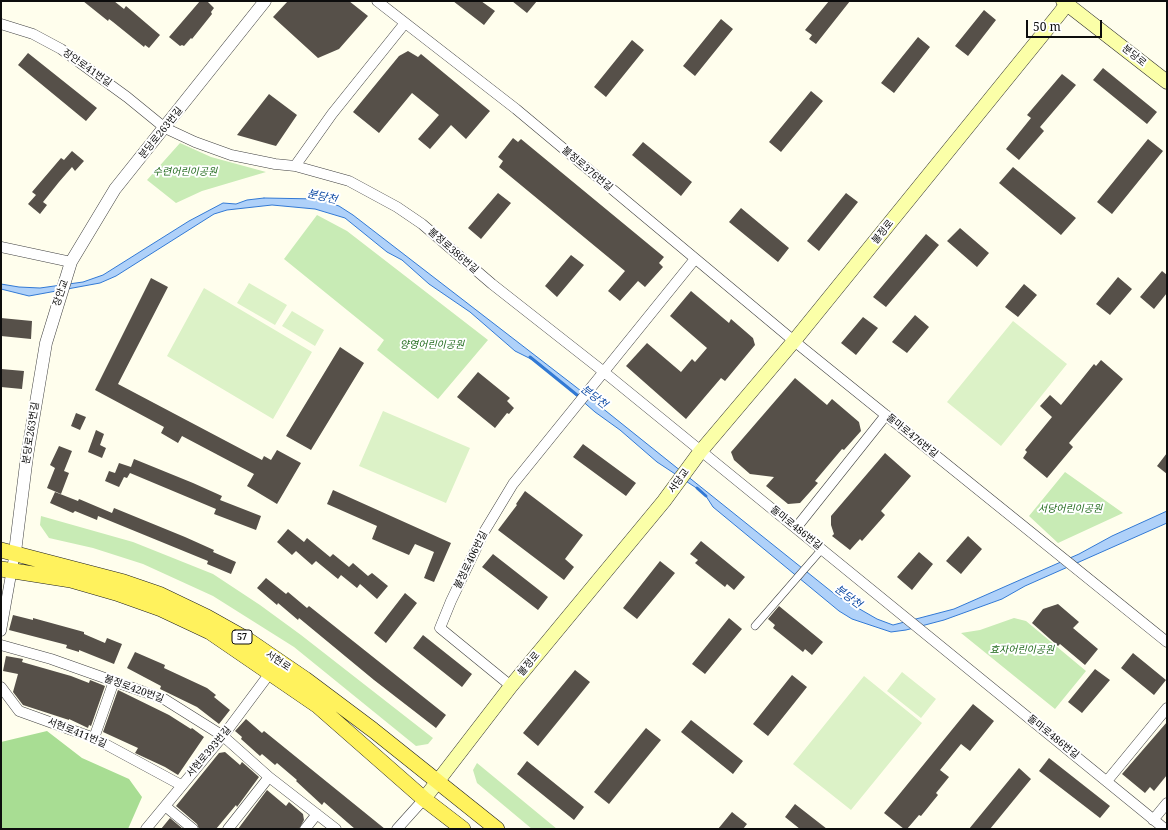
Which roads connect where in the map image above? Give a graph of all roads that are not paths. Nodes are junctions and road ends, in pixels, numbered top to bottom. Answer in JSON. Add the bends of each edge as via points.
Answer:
{"nodes":[{"id":1,"x":264,"y":1,"type":"edge"},
{"id":2,"x":377,"y":1,"type":"edge"},
{"id":3,"x":1066,"y":2,"type":"edge"},
{"id":4,"x":405,"y":23,"type":"junction"},
{"id":5,"x":1,"y":24,"type":"edge"},
{"id":6,"x":1167,"y":82,"type":"edge"},
{"id":7,"x":165,"y":128,"type":"junction"},
{"id":8,"x":295,"y":166,"type":"junction"},
{"id":9,"x":1,"y":247,"type":"edge"},
{"id":10,"x":695,"y":259,"type":"junction"},
{"id":11,"x":70,"y":267,"type":"junction"},
{"id":12,"x":54,"y":314,"type":"joint"},
{"id":13,"x":794,"y":341,"type":"junction"},
{"id":14,"x":601,"y":375,"type":"junction"},
{"id":15,"x":886,"y":415,"type":"junction"},
{"id":16,"x":697,"y":456,"type":"junction"},
{"id":17,"x":664,"y":501,"type":"joint"},
{"id":18,"x":796,"y":528,"type":"junction"},
{"id":19,"x":821,"y":550,"type":"junction"},
{"id":20,"x":8,"y":551,"type":"edge"},
{"id":21,"x":6,"y":569,"type":"edge"},
{"id":22,"x":755,"y":626,"type":"dead end"},
{"id":23,"x":1,"y":631,"type":"edge"},
{"id":24,"x":1167,"y":642,"type":"edge"},
{"id":25,"x":1,"y":645,"type":"edge"},
{"id":26,"x":270,"y":673,"type":"junction"},
{"id":27,"x":114,"y":681,"type":"junction"},
{"id":28,"x":1,"y":686,"type":"edge"},
{"id":29,"x":511,"y":686,"type":"junction"},
{"id":30,"x":1167,"y":708,"type":"edge"},
{"id":31,"x":223,"y":736,"type":"junction"},
{"id":32,"x":94,"y":738,"type":"junction"},
{"id":33,"x":269,"y":777,"type":"junction"},
{"id":34,"x":437,"y":781,"type":"junction"},
{"id":35,"x":1107,"y":781,"type":"junction"},
{"id":36,"x":181,"y":785,"type":"junction"},
{"id":37,"x":424,"y":799,"type":"junction"},
{"id":38,"x":1167,"y":803,"type":"edge"},
{"id":39,"x":165,"y":806,"type":"junction"},
{"id":40,"x":318,"y":814,"type":"junction"},
{"id":41,"x":1154,"y":820,"type":"junction"},
{"id":42,"x":146,"y":829,"type":"edge"},
{"id":43,"x":193,"y":829,"type":"edge"},
{"id":44,"x":228,"y":829,"type":"edge"},
{"id":45,"x":305,"y":829,"type":"edge"},
{"id":46,"x":336,"y":829,"type":"edge"},
{"id":47,"x":397,"y":829,"type":"edge"},
{"id":48,"x":462,"y":829,"type":"edge"},
{"id":49,"x":497,"y":829,"type":"edge"},
{"id":50,"x":1165,"y":829,"type":"edge"}],
"edges":[{"from":1,"to":7,"type":"street","name":"분당로263번길"},
{"from":2,"to":4,"type":"street","name":"불정로376번길"},
{"from":3,"to":6,"type":"main road","name":"분당로"},
{"from":3,"to":13,"type":"main road","name":"불정로"},
{"from":4,"to":8,"type":"street","via":[[332,114]]},
{"from":4,"to":10,"type":"street","name":"불정로376번길","via":[[516,109]]},
{"from":5,"to":7,"type":"street","name":"장안로41번길","via":[[33,34],[61,49]]},
{"from":7,"to":8,"type":"street","name":"불정로386번길","via":[[218,151]]},
{"from":7,"to":11,"type":"street","name":"분당로263번길","via":[[115,189]]},
{"from":8,"to":14,"type":"street","name":"불정로386번길","via":[[349,181],[422,224]]},
{"from":9,"to":11,"type":"street"},
{"from":10,"to":13,"type":"street","name":"불정로376번길"},
{"from":10,"to":14,"type":"street"},
{"from":11,"to":12,"type":"street","name":"장안교"},
{"from":12,"to":20,"type":"street","name":"분당로263번길","via":[[46,343]]},
{"from":13,"to":15,"type":"street","name":"돌마로476번길"},
{"from":13,"to":16,"type":"main road","name":"불정로"},
{"from":14,"to":16,"type":"street","name":"불정로386번길"},
{"from":14,"to":29,"type":"street","name":"불정로406번길","via":[[513,484],[474,552],[440,628]]},
{"from":15,"to":18,"type":"street"},
{"from":15,"to":24,"type":"street","name":"돌마로476번길"},
{"from":16,"to":17,"type":"main road","name":"서당교"},
{"from":16,"to":18,"type":"street","name":"돌마로486번길"},
{"from":17,"to":29,"type":"main road","name":"불정로"},
{"from":18,"to":19,"type":"street","name":"돌마로486번길"},
{"from":19,"to":22,"type":"street"},
{"from":19,"to":35,"type":"street","name":"돌마로486번길"},
{"from":20,"to":21,"type":"street"},
{"from":20,"to":34,"type":"main road","name":"서현로","number":"57","via":[[124,582],[159,594],[207,617],[248,640],[305,679]]},
{"from":21,"to":23,"type":"street"},
{"from":21,"to":26,"type":"main road","name":"서현로","number":"57","via":[[71,580],[161,609],[210,632]]},
{"from":25,"to":27,"type":"street","name":"불정로420번길"},
{"from":26,"to":31,"type":"street","name":"서현로393번길"},
{"from":26,"to":37,"type":"main road","name":"서현로","number":"57","via":[[318,706]]},
{"from":27,"to":31,"type":"street","name":"불정로420번길","via":[[164,699]]},
{"from":27,"to":32,"type":"street"},
{"from":28,"to":32,"type":"street","name":"서현로411번길","via":[[19,711]]},
{"from":29,"to":34,"type":"main road","name":"불정로"},
{"from":30,"to":35,"type":"street"},
{"from":31,"to":33,"type":"street","name":"불정로420번길"},
{"from":31,"to":36,"type":"street","name":"서현로393번길"},
{"from":32,"to":36,"type":"street","name":"서현로411번길"},
{"from":33,"to":40,"type":"street","name":"불정로420번길"},
{"from":33,"to":44,"type":"street"},
{"from":34,"to":37,"type":"main road","name":"불정로"},
{"from":34,"to":49,"type":"main road","name":"서현로","number":"57"},
{"from":35,"to":41,"type":"street","name":"돌마로486번길"},
{"from":36,"to":39,"type":"street","name":"서현로393번길"},
{"from":37,"to":47,"type":"street","name":"불정로"},
{"from":37,"to":48,"type":"main road","name":"서현로","number":"57"},
{"from":38,"to":41,"type":"street"},
{"from":39,"to":42,"type":"street","name":"서현로393번길"},
{"from":39,"to":43,"type":"street"},
{"from":40,"to":45,"type":"street"},
{"from":40,"to":46,"type":"street","name":"불정로420번길"},
{"from":41,"to":50,"type":"street","name":"돌마로486번길"}]}
